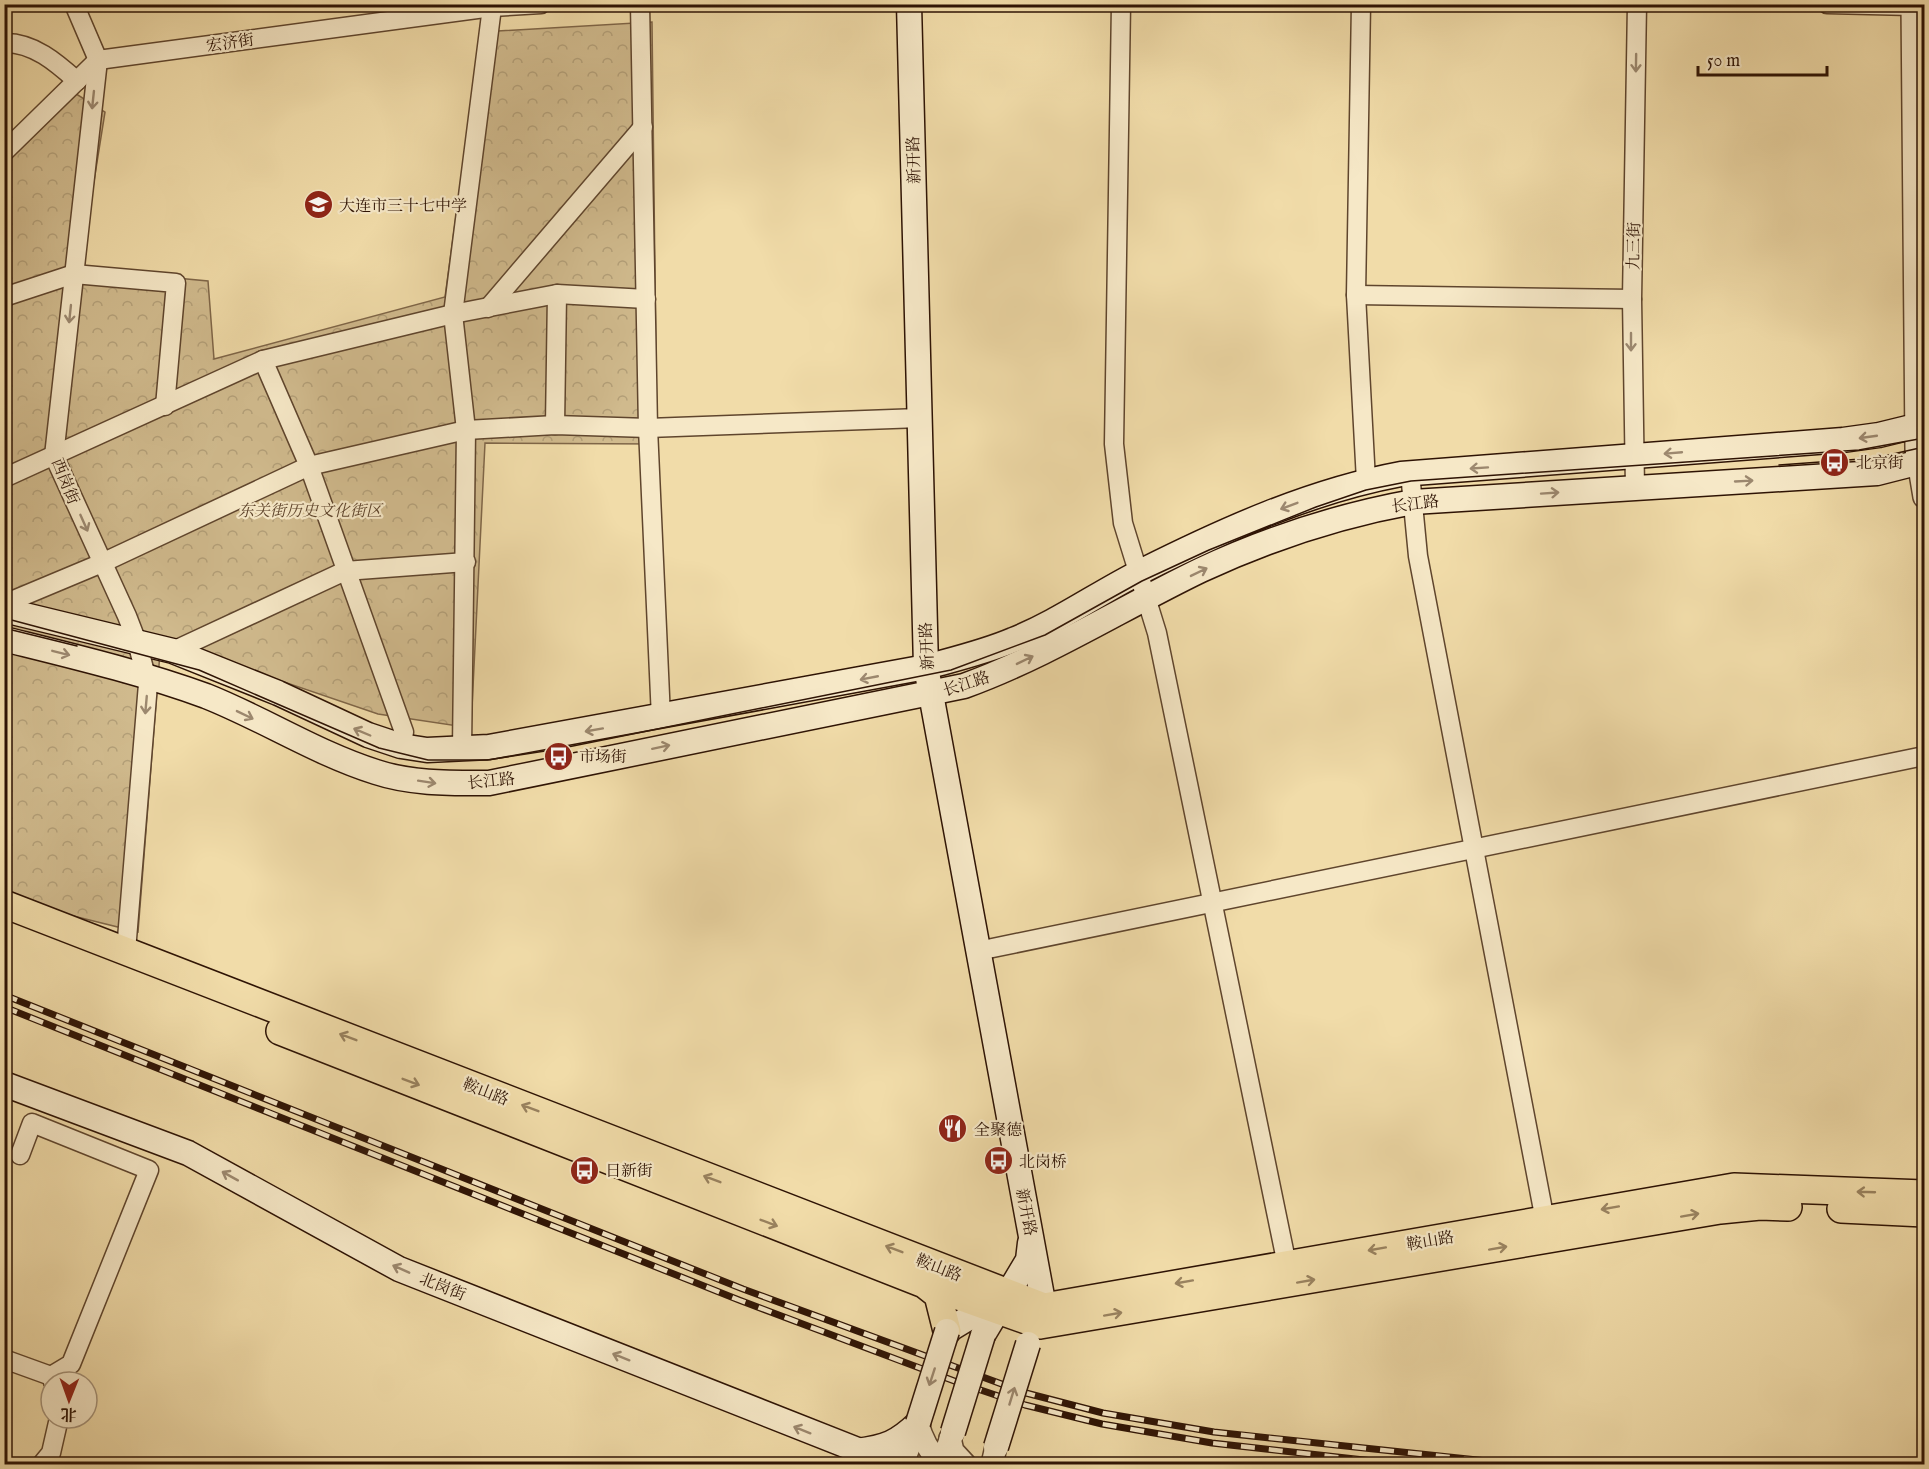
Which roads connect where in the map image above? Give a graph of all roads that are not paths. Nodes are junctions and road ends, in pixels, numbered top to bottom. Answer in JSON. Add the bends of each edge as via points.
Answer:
{"nodes":[{"id":1,"x":74,"y":4,"type":"edge"},
{"id":2,"x":541,"y":4,"type":"edge"},
{"id":3,"x":640,"y":4,"type":"edge"},
{"id":4,"x":909,"y":4,"type":"edge"},
{"id":5,"x":1121,"y":4,"type":"edge"},
{"id":6,"x":1362,"y":4,"type":"edge"},
{"id":7,"x":1637,"y":4,"type":"edge"},
{"id":8,"x":1827,"y":4,"type":"edge"},
{"id":9,"x":1912,"y":5,"type":"edge"},
{"id":10,"x":495,"y":6,"type":"edge"},
{"id":11,"x":4,"y":44,"type":"edge"},
{"id":12,"x":98,"y":60,"type":"junction"},
{"id":13,"x":76,"y":81,"type":"junction"},
{"id":14,"x":643,"y":127,"type":"junction"},
{"id":15,"x":4,"y":152,"type":"edge"},
{"id":16,"x":74,"y":274,"type":"junction"},
{"id":17,"x":557,"y":294,"type":"junction"},
{"id":18,"x":1356,"y":295,"type":"junction"},
{"id":19,"x":4,"y":297,"type":"edge"},
{"id":20,"x":646,"y":298,"type":"junction"},
{"id":21,"x":1632,"y":299,"type":"junction"},
{"id":22,"x":488,"y":308,"type":"junction"},
{"id":23,"x":453,"y":315,"type":"junction"},
{"id":24,"x":263,"y":360,"type":"junction"},
{"id":25,"x":165,"y":406,"type":"junction"},
{"id":26,"x":920,"y":418,"type":"junction"},
{"id":27,"x":555,"y":425,"type":"junction"},
{"id":28,"x":1920,"y":426,"type":"edge"},
{"id":29,"x":648,"y":429,"type":"junction"},
{"id":30,"x":466,"y":430,"type":"junction"},
{"id":31,"x":54,"y":456,"type":"junction"},
{"id":32,"x":1632,"y":456,"type":"junction"},
{"id":33,"x":1921,"y":462,"type":"edge"},
{"id":34,"x":309,"y":466,"type":"junction"},
{"id":35,"x":1410,"y":474,"type":"junction"},
{"id":36,"x":4,"y":478,"type":"edge"},
{"id":37,"x":1366,"y":481,"type":"junction"},
{"id":38,"x":1635,"y":488,"type":"junction"},
{"id":39,"x":1924,"y":497,"type":"edge"},
{"id":40,"x":1413,"y":502,"type":"junction"},
{"id":41,"x":466,"y":562,"type":"junction"},
{"id":42,"x":102,"y":563,"type":"junction"},
{"id":43,"x":345,"y":571,"type":"junction"},
{"id":44,"x":1139,"y":572,"type":"junction"},
{"id":45,"x":1148,"y":598,"type":"junction"},
{"id":46,"x":4,"y":604,"type":"edge"},
{"id":47,"x":4,"y":610,"type":"edge"},
{"id":48,"x":4,"y":639,"type":"edge"},
{"id":49,"x":137,"y":642,"type":"junction"},
{"id":50,"x":173,"y":651,"type":"junction"},
{"id":51,"x":926,"y":667,"type":"junction"},
{"id":52,"x":146,"y":675,"type":"junction"},
{"id":53,"x":931,"y":694,"type":"junction"},
{"id":54,"x":662,"y":718,"type":"junction"},
{"id":55,"x":401,"y":746,"type":"junction"},
{"id":56,"x":462,"y":749,"type":"junction"},
{"id":57,"x":1924,"y":756,"type":"edge"},
{"id":58,"x":1473,"y":849,"type":"junction"},
{"id":59,"x":1212,"y":903,"type":"junction"},
{"id":60,"x":4,"y":904,"type":"edge"},
{"id":61,"x":4,"y":924,"type":"edge"},
{"id":62,"x":126,"y":951,"type":"junction"},
{"id":63,"x":978,"y":951,"type":"junction"},
{"id":64,"x":4,"y":1084,"type":"edge"},
{"id":65,"x":20,"y":1155,"type":"dead end"},
{"id":66,"x":1924,"y":1194,"type":"edge"},
{"id":67,"x":1924,"y":1213,"type":"edge"},
{"id":68,"x":1547,"y":1229,"type":"junction"},
{"id":69,"x":1031,"y":1234,"type":"junction"},
{"id":70,"x":1287,"y":1264,"type":"junction"},
{"id":71,"x":924,"y":1284,"type":"junction"},
{"id":72,"x":1001,"y":1302,"type":"junction"},
{"id":73,"x":1038,"y":1325,"type":"junction"},
{"id":74,"x":947,"y":1331,"type":"junction"},
{"id":75,"x":4,"y":1359,"type":"edge"},
{"id":76,"x":63,"y":1370,"type":"edge"},
{"id":77,"x":39,"y":1374,"type":"edge"},
{"id":78,"x":918,"y":1423,"type":"junction"},
{"id":79,"x":56,"y":1430,"type":"edge"},
{"id":80,"x":951,"y":1435,"type":"junction"},
{"id":81,"x":857,"y":1451,"type":"junction"},
{"id":82,"x":994,"y":1456,"type":"edge"},
{"id":83,"x":42,"y":1464,"type":"edge"},
{"id":84,"x":893,"y":1464,"type":"edge"},
{"id":85,"x":903,"y":1464,"type":"edge"},
{"id":86,"x":941,"y":1464,"type":"edge"},
{"id":87,"x":965,"y":1464,"type":"edge"}],
"edges":[{"from":1,"to":12,"type":"street","name":"西岗街"},
{"from":2,"to":10,"type":"street","name":"宏济街"},
{"from":3,"to":14,"type":"street"},
{"from":4,"to":26,"type":"main road","name":"新开路"},
{"from":5,"to":44,"type":"street","via":[[1114,444],[1123,523]]},
{"from":6,"to":18,"type":"street"},
{"from":7,"to":21,"type":"street","name":"九三街","one_way":true},
{"from":8,"to":9,"type":"street"},
{"from":9,"to":28,"type":"street"},
{"from":10,"to":12,"type":"street","name":"宏济街"},
{"from":10,"to":23,"type":"street"},
{"from":11,"to":13,"type":"street","via":[[12,43],[49,56]]},
{"from":12,"to":13,"type":"street"},
{"from":12,"to":16,"type":"street","name":"西岗街","one_way":true},
{"from":13,"to":15,"type":"street"},
{"from":14,"to":20,"type":"street"},
{"from":14,"to":22,"type":"street"},
{"from":16,"to":19,"type":"street"},
{"from":16,"to":25,"type":"street","via":[[176,283]]},
{"from":16,"to":31,"type":"street","name":"西岗街","one_way":true},
{"from":17,"to":20,"type":"street"},
{"from":17,"to":22,"type":"street"},
{"from":17,"to":27,"type":"street"},
{"from":18,"to":21,"type":"street"},
{"from":18,"to":37,"type":"street"},
{"from":20,"to":29,"type":"street"},
{"from":21,"to":32,"type":"street","name":"九三街","one_way":true},
{"from":22,"to":23,"type":"street"},
{"from":23,"to":24,"type":"street"},
{"from":23,"to":30,"type":"street"},
{"from":24,"to":25,"type":"street"},
{"from":24,"to":34,"type":"street"},
{"from":25,"to":31,"type":"street"},
{"from":26,"to":29,"type":"street"},
{"from":26,"to":51,"type":"main road","name":"新开路"},
{"from":27,"to":29,"type":"street"},
{"from":27,"to":30,"type":"street"},
{"from":28,"to":32,"type":"main road","name":"长江路","one_way":true,"via":[[1843,440]]},
{"from":28,"to":33,"type":"street"},
{"from":29,"to":54,"type":"street"},
{"from":30,"to":34,"type":"street"},
{"from":30,"to":41,"type":"street"},
{"from":31,"to":36,"type":"street"},
{"from":31,"to":42,"type":"street","name":"西岗街","one_way":true},
{"from":32,"to":35,"type":"main road","name":"长江路","one_way":true},
{"from":32,"to":38,"type":"street","name":"九三街"},
{"from":38,"to":33,"type":"main road","name":"长江路","one_way":true,"via":[[1877,473]]},
{"from":33,"to":39,"type":"street"},
{"from":34,"to":42,"type":"street"},
{"from":34,"to":43,"type":"street"},
{"from":35,"to":37,"type":"main road","name":"长江路"},
{"from":35,"to":40,"type":"street"},
{"from":37,"to":44,"type":"main road","name":"长江路","one_way":true,"via":[[1241,525]]},
{"from":40,"to":38,"type":"main road","name":"长江路","one_way":true},
{"from":45,"to":40,"type":"main road","name":"长江路","one_way":true,"via":[[1203,570],[1303,531],[1366,510]]},
{"from":40,"to":58,"type":"street","via":[[1418,556]]},
{"from":41,"to":43,"type":"street"},
{"from":41,"to":56,"type":"street"},
{"from":42,"to":46,"type":"street"},
{"from":42,"to":49,"type":"street","name":"西岗街"},
{"from":43,"to":50,"type":"street"},
{"from":43,"to":55,"type":"street","via":[[404,732]]},
{"from":44,"to":45,"type":"street"},
{"from":44,"to":51,"type":"main road","name":"长江路","via":[[1014,640]]},
{"from":53,"to":45,"type":"main road","name":"长江路","one_way":true,"via":[[994,675]]},
{"from":45,"to":59,"type":"street"},
{"from":47,"to":49,"type":"main road","name":"长江路"},
{"from":48,"to":52,"type":"main road","name":"长江路","one_way":true},
{"from":49,"to":50,"type":"main road","name":"长江路"},
{"from":49,"to":52,"type":"street","name":"西岗街"},
{"from":55,"to":50,"type":"main road","name":"长江路","one_way":true},
{"from":51,"to":53,"type":"main road","name":"新开路"},
{"from":51,"to":54,"type":"main road","name":"长江路","one_way":true},
{"from":52,"to":53,"type":"main road","name":"长江路","one_way":true,"via":[[209,698],[324,753],[367,769],[435,783],[489,783]]},
{"from":52,"to":62,"type":"street","name":"西岗街","one_way":true},
{"from":53,"to":63,"type":"main road","name":"新开路"},
{"from":54,"to":56,"type":"main road","name":"长江路","one_way":true,"via":[[523,743]]},
{"from":55,"to":56,"type":"main road","name":"长江路"},
{"from":57,"to":58,"type":"street"},
{"from":58,"to":59,"type":"street"},
{"from":58,"to":68,"type":"street"},
{"from":59,"to":63,"type":"street"},
{"from":59,"to":70,"type":"street"},
{"from":60,"to":62,"type":"main road","name":"鞍山路"},
{"from":61,"to":71,"type":"main road","name":"鞍山路","one_way":true},
{"from":72,"to":62,"type":"main road","name":"鞍山路","one_way":true},
{"from":63,"to":69,"type":"main road","name":"新开路"},
{"from":81,"to":64,"type":"main road","name":"北岗街","one_way":true,"via":[[399,1269],[188,1153]]},
{"from":65,"to":76,"type":"street","via":[[32,1123],[149,1170],[71,1364]]},
{"from":66,"to":68,"type":"main road","name":"鞍山路","one_way":true,"via":[[1734,1187]]},
{"from":68,"to":67,"type":"main road","name":"鞍山路","one_way":true,"via":[[1760,1206]]},
{"from":68,"to":70,"type":"main road","name":"鞍山路","one_way":true},
{"from":73,"to":68,"type":"main road","name":"鞍山路","one_way":true},
{"from":69,"to":72,"type":"main road","via":[[1028,1260]]},
{"from":69,"to":73,"type":"main road","name":"新开路"},
{"from":70,"to":73,"type":"main road","name":"鞍山路","one_way":true},
{"from":71,"to":72,"type":"main road"},
{"from":71,"to":74,"type":"main road","name":"鞍山路","via":[[938,1295]]},
{"from":72,"to":73,"type":"main road","name":"鞍山路"},
{"from":72,"to":74,"type":"main road"},
{"from":72,"to":80,"type":"main road","bridge":true,"via":[[983,1335]]},
{"from":82,"to":73,"type":"main road","one_way":true,"bridge":true},
{"from":74,"to":78,"type":"main road","one_way":true,"bridge":true},
{"from":75,"to":77,"type":"street"},
{"from":78,"to":81,"type":"main road","via":[[900,1440]]},
{"from":78,"to":85,"type":"street"},
{"from":78,"to":86,"type":"street","via":[[922,1440]]},
{"from":79,"to":83,"type":"street","via":[[51,1453]]},
{"from":80,"to":86,"type":"street"},
{"from":80,"to":87,"type":"street","via":[[953,1451]]},
{"from":81,"to":84,"type":"main road","name":"北岗街"}]}
